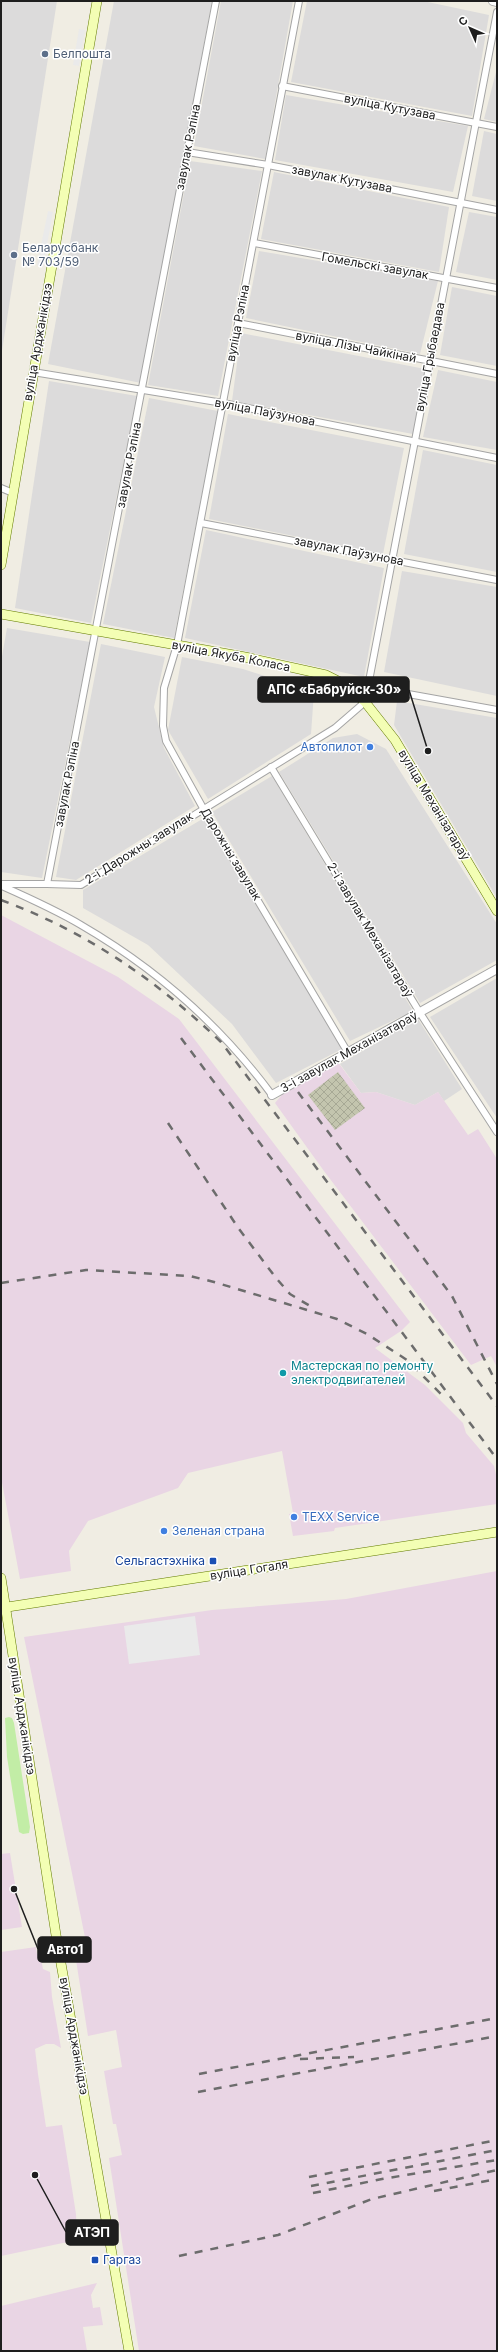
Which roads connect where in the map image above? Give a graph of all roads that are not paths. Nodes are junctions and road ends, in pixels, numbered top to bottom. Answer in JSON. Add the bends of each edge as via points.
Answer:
{"nodes":[{"id":1,"x":97,"y":1,"type":"edge"},
{"id":2,"x":216,"y":1,"type":"edge"},
{"id":3,"x":299,"y":1,"type":"edge"},
{"id":4,"x":493,"y":1,"type":"edge"},
{"id":5,"x":497,"y":2,"type":"edge"},
{"id":6,"x":497,"y":12,"type":"edge"},
{"id":7,"x":282,"y":86,"type":"junction"},
{"id":8,"x":475,"y":123,"type":"junction"},
{"id":9,"x":497,"y":128,"type":"edge"},
{"id":10,"x":187,"y":152,"type":"junction"},
{"id":11,"x":268,"y":165,"type":"junction"},
{"id":12,"x":460,"y":202,"type":"junction"},
{"id":13,"x":497,"y":210,"type":"edge"},
{"id":14,"x":254,"y":243,"type":"junction"},
{"id":15,"x":445,"y":279,"type":"junction"},
{"id":16,"x":497,"y":288,"type":"edge"},
{"id":17,"x":238,"y":323,"type":"junction"},
{"id":18,"x":430,"y":362,"type":"junction"},
{"id":19,"x":33,"y":372,"type":"junction"},
{"id":20,"x":497,"y":374,"type":"edge"},
{"id":21,"x":143,"y":389,"type":"junction"},
{"id":22,"x":223,"y":403,"type":"junction"},
{"id":23,"x":414,"y":442,"type":"junction"},
{"id":24,"x":497,"y":458,"type":"edge"},
{"id":25,"x":1,"y":488,"type":"edge"},
{"id":26,"x":13,"y":493,"type":"junction"},
{"id":27,"x":201,"y":523,"type":"junction"},
{"id":28,"x":394,"y":560,"type":"junction"},
{"id":29,"x":1,"y":565,"type":"edge"},
{"id":30,"x":497,"y":580,"type":"edge"},
{"id":31,"x":1,"y":614,"type":"edge"},
{"id":32,"x":97,"y":632,"type":"junction"},
{"id":33,"x":177,"y":645,"type":"junction"},
{"id":34,"x":365,"y":702,"type":"junction"},
{"id":35,"x":497,"y":710,"type":"edge"},
{"id":36,"x":271,"y":767,"type":"junction"},
{"id":37,"x":203,"y":808,"type":"junction"},
{"id":38,"x":1,"y":884,"type":"edge"},
{"id":39,"x":47,"y":884,"type":"junction"},
{"id":40,"x":497,"y":911,"type":"edge"},
{"id":41,"x":497,"y":969,"type":"edge"},
{"id":42,"x":420,"y":1013,"type":"junction"},
{"id":43,"x":347,"y":1051,"type":"junction"},
{"id":44,"x":272,"y":1095,"type":"joint"},
{"id":45,"x":497,"y":1132,"type":"edge"},
{"id":46,"x":497,"y":1532,"type":"edge"},
{"id":47,"x":1,"y":1578,"type":"edge"},
{"id":48,"x":4,"y":1608,"type":"edge"},
{"id":49,"x":129,"y":2351,"type":"edge"}],
"edges":[{"from":1,"to":19,"type":"main road","name":"вуліца Арджанікідзэ"},
{"from":2,"to":10,"type":"street","name":"завулак Рэпіна"},
{"from":3,"to":7,"type":"street","name":"вуліца Рэпіна"},
{"from":4,"to":5,"type":"street"},
{"from":6,"to":8,"type":"street","name":"вуліца Грыбаедава"},
{"from":7,"to":8,"type":"street","name":"вуліца Кутузава"},
{"from":7,"to":11,"type":"street","name":"вуліца Рэпіна"},
{"from":8,"to":9,"type":"street","name":"вуліца Кутузава"},
{"from":8,"to":12,"type":"street","name":"вуліца Грыбаедава"},
{"from":10,"to":11,"type":"street","name":"завулак Кутузава"},
{"from":10,"to":21,"type":"street","name":"завулак Рэпіна"},
{"from":11,"to":12,"type":"street","name":"завулак Кутузава"},
{"from":11,"to":14,"type":"street","name":"вуліца Рэпіна"},
{"from":12,"to":13,"type":"street","name":"завулак Кутузава"},
{"from":12,"to":15,"type":"street","name":"вуліца Грыбаедава"},
{"from":14,"to":15,"type":"street","name":"Гомельскі завулак"},
{"from":14,"to":17,"type":"street","name":"вуліца Рэпіна"},
{"from":15,"to":16,"type":"street","name":"Гомельскі завулак"},
{"from":15,"to":18,"type":"street","name":"вуліца Грыбаедава"},
{"from":17,"to":18,"type":"street","name":"вуліца Лізы Чайкінай"},
{"from":17,"to":22,"type":"street","name":"вуліца Рэпіна"},
{"from":18,"to":20,"type":"street","name":"вуліца Лізы Чайкінай"},
{"from":18,"to":23,"type":"street","name":"вуліца Грыбаедава"},
{"from":19,"to":21,"type":"street","name":"вуліца Паўзунова"},
{"from":19,"to":26,"type":"main road","name":"вуліца Арджанікідзэ"},
{"from":21,"to":22,"type":"street","name":"вуліца Паўзунова"},
{"from":21,"to":32,"type":"street","name":"завулак Рэпіна"},
{"from":22,"to":23,"type":"street","name":"вуліца Паўзунова"},
{"from":22,"to":27,"type":"street","name":"вуліца Рэпіна"},
{"from":23,"to":24,"type":"street","name":"вуліца Паўзунова"},
{"from":23,"to":28,"type":"street","name":"вуліца Грыбаедава"},
{"from":25,"to":26,"type":"street"},
{"from":26,"to":29,"type":"main road","name":"вуліца Арджанікідзэ"},
{"from":27,"to":28,"type":"street","name":"завулак Паўзунова"},
{"from":27,"to":33,"type":"street","name":"вуліца Рэпіна"},
{"from":28,"to":30,"type":"street","name":"завулак Паўзунова"},
{"from":28,"to":34,"type":"street","name":"вуліца Грыбаедава"},
{"from":31,"to":32,"type":"main road","name":"вуліца Якуба Коласа"},
{"from":32,"to":33,"type":"main road","name":"вуліца Якуба Коласа"},
{"from":32,"to":39,"type":"street","name":"завулак Рэпіна"},
{"from":33,"to":34,"type":"main road","name":"вуліца Якуба Коласа","via":[[326,675],[346,685]]},
{"from":33,"to":37,"type":"street","name":"Дарожны завулак","via":[[164,688],[163,726],[166,741]]},
{"from":34,"to":35,"type":"street","via":[[386,690]]},
{"from":34,"to":36,"type":"street","name":"2-і Дарожны завулак","via":[[335,728]]},
{"from":34,"to":40,"type":"main road","name":"вуліца Механізатараў","via":[[395,740]]},
{"from":36,"to":37,"type":"street","name":"2-і Дарожны завулак"},
{"from":36,"to":42,"type":"street","name":"2-і завулак Механізатараў"},
{"from":37,"to":39,"type":"street","name":"2-і Дарожны завулак","via":[[81,884]]},
{"from":37,"to":43,"type":"street","name":"Дарожны завулак"},
{"from":38,"to":39,"type":"street"},
{"from":38,"to":44,"type":"street","name":"3-і завулак Механізатараў","via":[[87,929],[184,998],[224,1037]]},
{"from":41,"to":42,"type":"street","name":"3-і завулак Механізатараў"},
{"from":42,"to":43,"type":"street","name":"3-і завулак Механізатараў"},
{"from":42,"to":45,"type":"street","name":"2-і завулак Механізатараў"},
{"from":43,"to":44,"type":"street","name":"3-і завулак Механізатараў"},
{"from":46,"to":48,"type":"main road","name":"вуліца Гогаля"},
{"from":47,"to":48,"type":"main road","name":"вуліца Арджанікідзэ"},
{"from":48,"to":49,"type":"main road","name":"вуліца Арджанікідзэ","via":[[56,1935]]}]}
